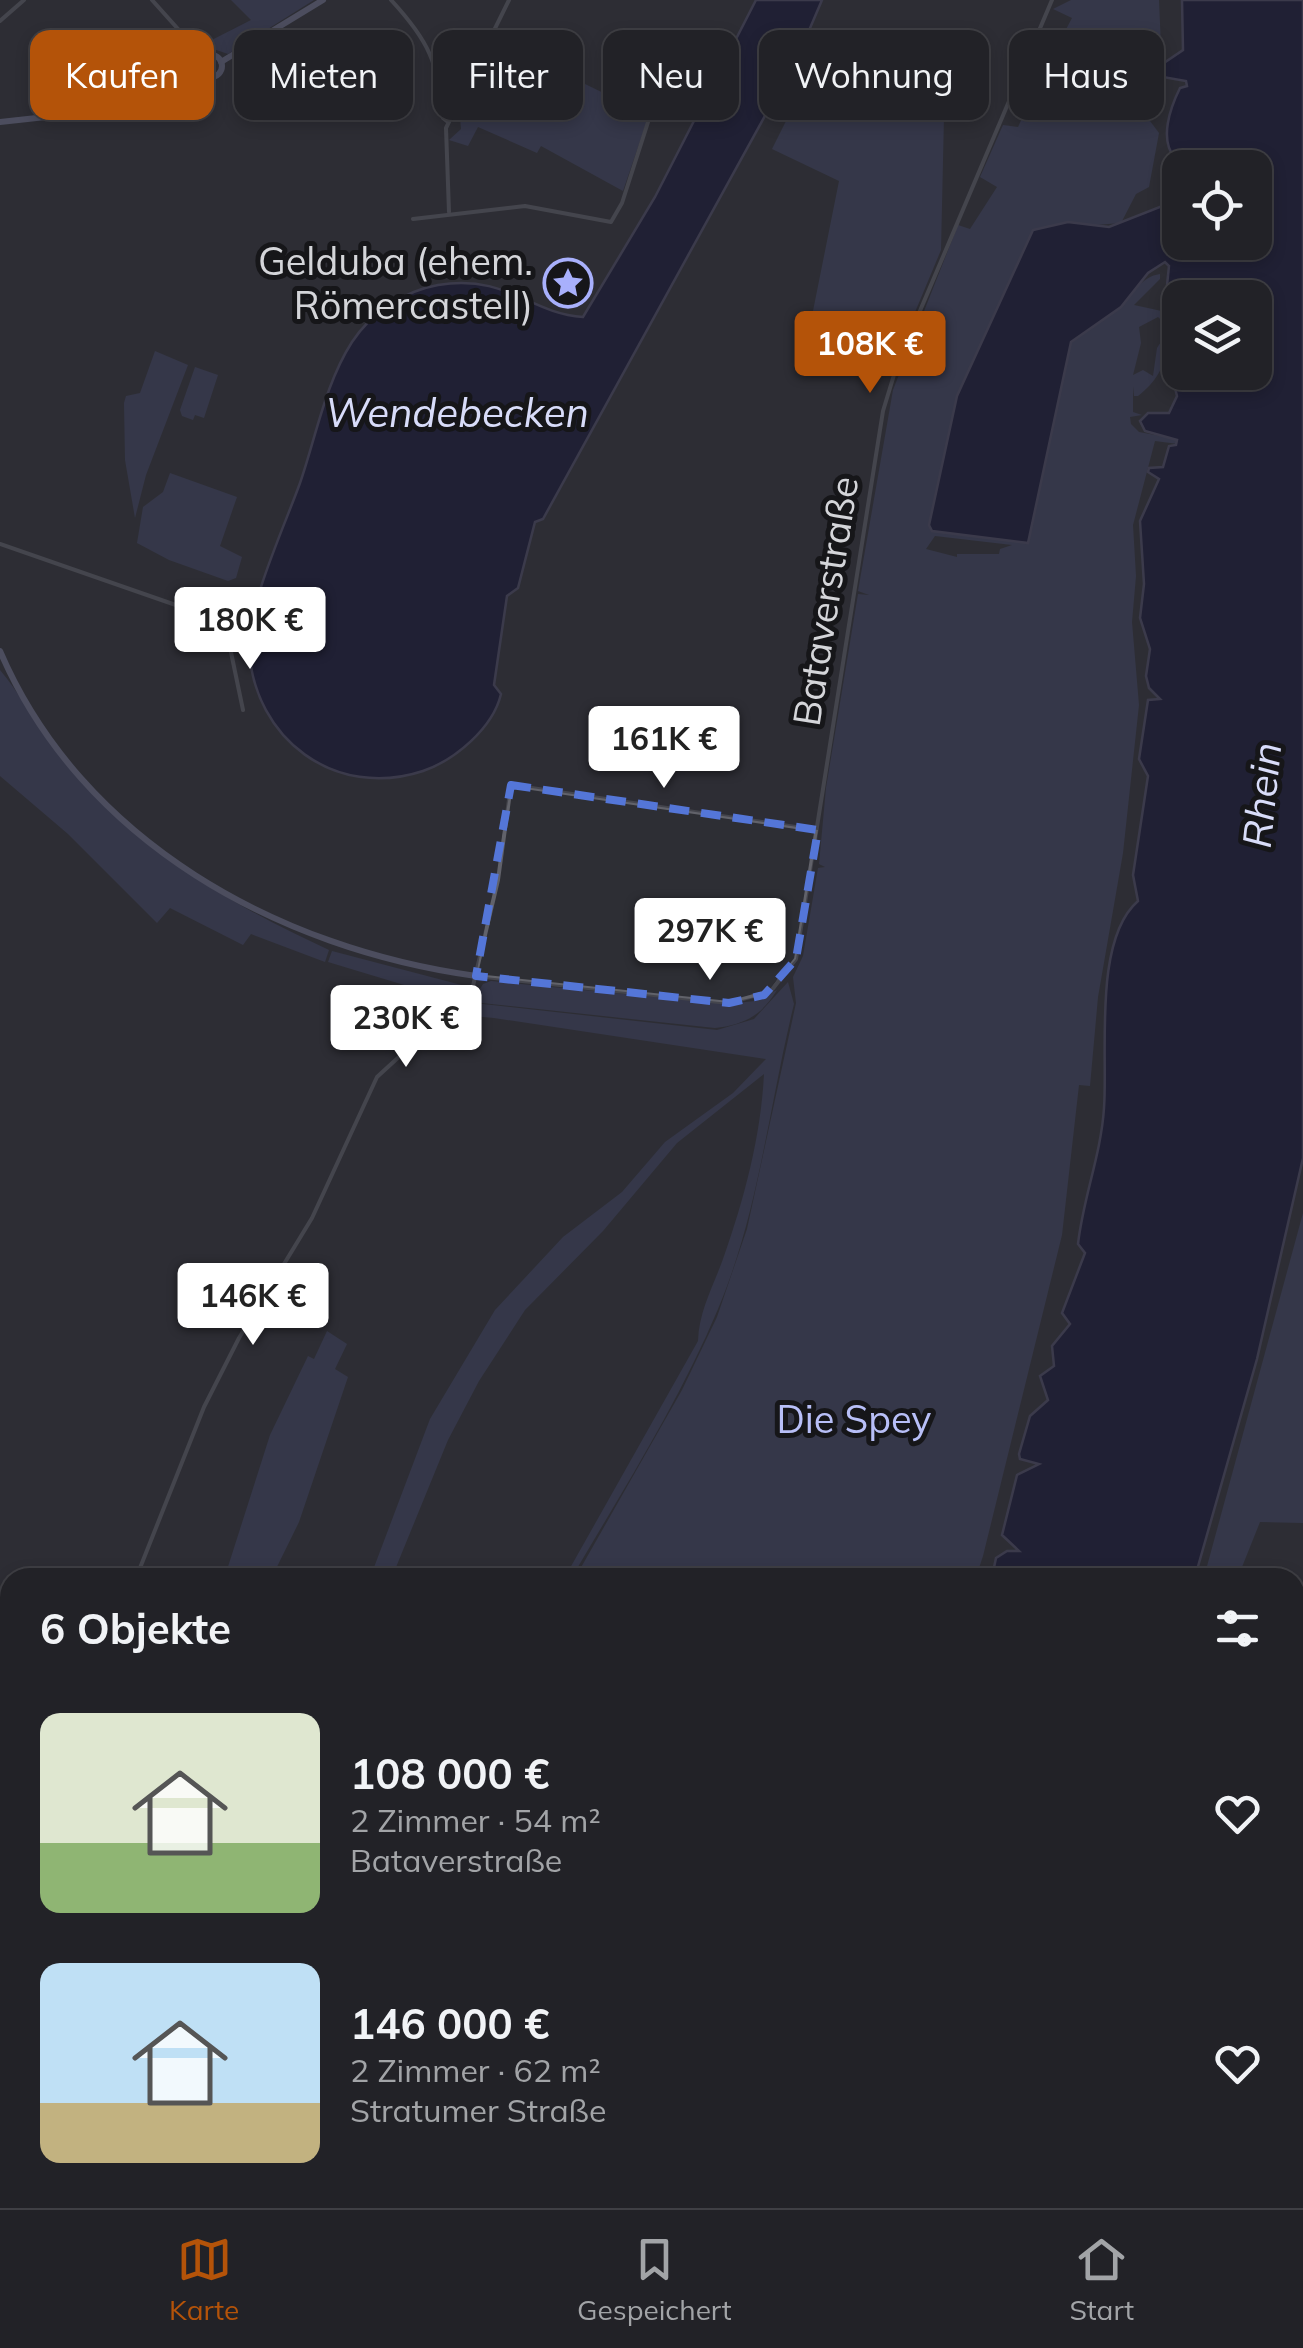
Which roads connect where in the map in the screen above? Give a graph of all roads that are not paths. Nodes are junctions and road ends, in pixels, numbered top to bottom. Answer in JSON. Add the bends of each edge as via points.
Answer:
{"nodes":[{"id":1,"x":24,"y":0,"type":"edge"},
{"id":2,"x":152,"y":0,"type":"edge"},
{"id":3,"x":323,"y":0,"type":"edge"},
{"id":4,"x":390,"y":0,"type":"edge"},
{"id":5,"x":508,"y":0,"type":"edge"},
{"id":6,"x":1052,"y":0,"type":"edge"},
{"id":7,"x":0,"y":20,"type":"edge"},
{"id":8,"x":179,"y":30,"type":"edge"},
{"id":9,"x":214,"y":56,"type":"edge"},
{"id":10,"x":221,"y":62,"type":"junction"},
{"id":11,"x":214,"y":75,"type":"edge"},
{"id":12,"x":30,"y":118,"type":"edge"},
{"id":13,"x":649,"y":120,"type":"edge"},
{"id":14,"x":0,"y":122,"type":"edge"},
{"id":15,"x":448,"y":126,"type":"junction"},
{"id":16,"x":449,"y":212,"type":"junction"},
{"id":17,"x":413,"y":219,"type":"dead end"},
{"id":18,"x":2,"y":545,"type":"edge"},
{"id":19,"x":0,"y":651,"type":"edge"},
{"id":20,"x":242,"y":710,"type":"dead end"},
{"id":21,"x":818,"y":830,"type":"junction"},
{"id":22,"x":476,"y":976,"type":"junction"},
{"id":23,"x":140,"y":1568,"type":"edge"}],
"edges":[{"from":1,"to":7,"type":"street"},
{"from":2,"to":8,"type":"street"},
{"from":3,"to":10,"type":"street"},
{"from":4,"to":15,"type":"street","via":[[424,36]]},
{"from":5,"to":15,"type":"street"},
{"from":6,"to":21,"type":"street","name":"Bataverstraße","via":[[883,411]]},
{"from":9,"to":10,"type":"street"},
{"from":10,"to":11,"type":"street"},
{"from":12,"to":14,"type":"street"},
{"from":13,"to":16,"type":"street","via":[[611,222],[525,206]]},
{"from":15,"to":16,"type":"street"},
{"from":16,"to":17,"type":"street"},
{"from":18,"to":20,"type":"street","via":[[216,619],[227,633]]},
{"from":19,"to":22,"type":"street","name":"Bataverstraße","via":[[34,713],[80,775],[147,840],[206,884],[348,950]]},
{"from":21,"to":22,"type":"street","name":"Bataverstraße","via":[[796,958],[764,995],[730,1002]]},
{"from":21,"to":22,"type":"street","via":[[511,784]]},
{"from":22,"to":23,"type":"street","via":[[469,995],[377,1076],[312,1218],[204,1407]]}]}
